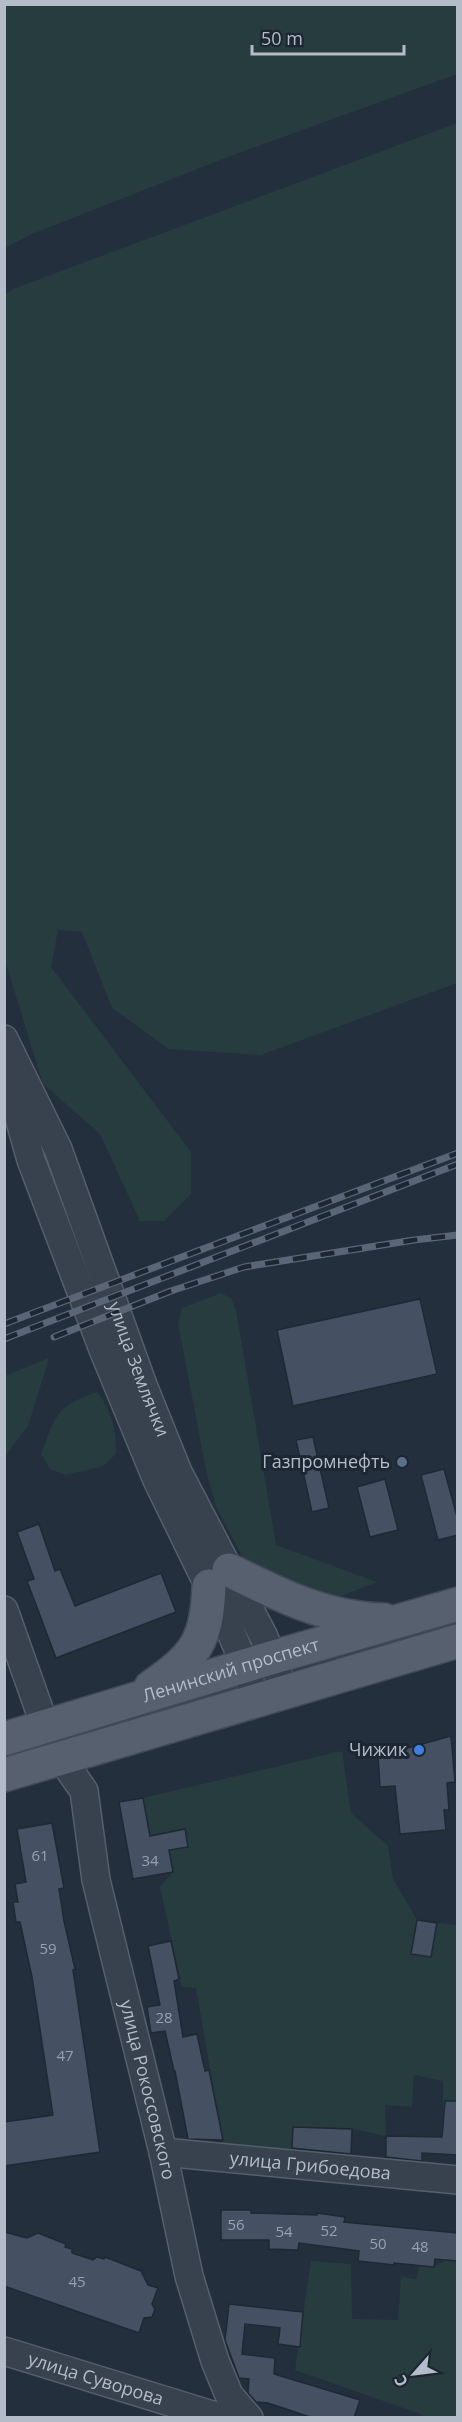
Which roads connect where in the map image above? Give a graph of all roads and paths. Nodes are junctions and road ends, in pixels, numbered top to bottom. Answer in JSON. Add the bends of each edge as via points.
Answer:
{"nodes":[{"id":1,"x":4,"y":1039,"type":"edge"},
{"id":2,"x":4,"y":1065,"type":"edge"},
{"id":3,"x":219,"y":1578,"type":"junction"},
{"id":4,"x":458,"y":1604,"type":"edge"},
{"id":5,"x":4,"y":1610,"type":"edge"},
{"id":6,"x":410,"y":1618,"type":"junction"},
{"id":7,"x":458,"y":1641,"type":"edge"},
{"id":8,"x":260,"y":1661,"type":"junction"},
{"id":9,"x":271,"y":1697,"type":"junction"},
{"id":10,"x":129,"y":1701,"type":"junction"},
{"id":11,"x":45,"y":1726,"type":"junction"},
{"id":12,"x":4,"y":1739,"type":"edge"},
{"id":13,"x":61,"y":1758,"type":"junction"},
{"id":14,"x":4,"y":1775,"type":"edge"},
{"id":15,"x":164,"y":2152,"type":"junction"},
{"id":16,"x":458,"y":2180,"type":"edge"},
{"id":17,"x":4,"y":2351,"type":"edge"},
{"id":18,"x":222,"y":2418,"type":"edge"},
{"id":19,"x":249,"y":2418,"type":"edge"}],
"edges":[{"from":1,"to":3,"type":"street","name":"улица Землячки","via":[[58,1149]]},
{"from":2,"to":3,"type":"street","name":"улица Землячки","via":[[31,1160],[157,1480]]},
{"from":3,"to":6,"type":"main road","via":[[322,1611],[373,1620]]},
{"from":3,"to":8,"type":"street","name":"улица Землячки"},
{"from":3,"to":10,"type":"main road","via":[[198,1644],[175,1669]]},
{"from":4,"to":6,"type":"main road","name":"Ленинский проспект"},
{"from":5,"to":11,"type":"street"},
{"from":6,"to":8,"type":"main road","name":"Ленинский проспект"},
{"from":7,"to":9,"type":"main road","name":"Ленинский проспект"},
{"from":8,"to":9,"type":"street","name":"улица Землячки"},
{"from":8,"to":10,"type":"main road","name":"Ленинский проспект"},
{"from":9,"to":13,"type":"main road","name":"Ленинский проспект"},
{"from":10,"to":11,"type":"main road","name":"Ленинский проспект"},
{"from":11,"to":12,"type":"main road","name":"Ленинский проспект"},
{"from":13,"to":14,"type":"main road","name":"Ленинский проспект"},
{"from":13,"to":15,"type":"street","name":"улица Рокоссовского","via":[[84,1791],[96,1880]]},
{"from":15,"to":16,"type":"street","name":"улица Грибоедова"},
{"from":15,"to":19,"type":"street","name":"улица Рокоссовского","via":[[189,2276],[215,2361],[229,2396]]},
{"from":17,"to":18,"type":"street","name":"улица Суворова"}]}
